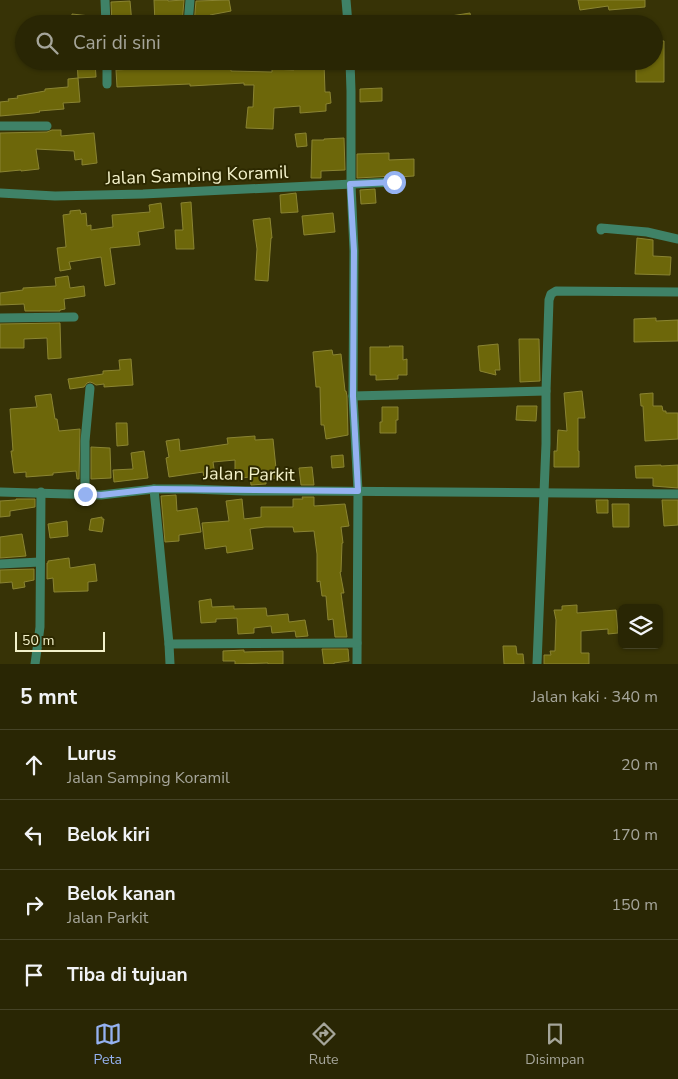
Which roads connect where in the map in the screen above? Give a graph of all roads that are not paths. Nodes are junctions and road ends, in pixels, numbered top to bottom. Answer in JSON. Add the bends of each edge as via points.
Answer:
{"nodes":[{"id":1,"x":105,"y":0,"type":"edge"},
{"id":2,"x":190,"y":0,"type":"edge"},
{"id":3,"x":346,"y":0,"type":"edge"},
{"id":4,"x":106,"y":15,"type":"edge"},
{"id":5,"x":189,"y":15,"type":"edge"},
{"id":6,"x":347,"y":15,"type":"edge"},
{"id":7,"x":107,"y":70,"type":"edge"},
{"id":8,"x":350,"y":70,"type":"edge"},
{"id":9,"x":108,"y":84,"type":"dead end"},
{"id":10,"x":0,"y":126,"type":"edge"},
{"id":11,"x":47,"y":126,"type":"dead end"},
{"id":12,"x":394,"y":182,"type":"dead end"},
{"id":13,"x":350,"y":184,"type":"junction"},
{"id":14,"x":0,"y":193,"type":"edge"},
{"id":15,"x":601,"y":230,"type":"dead end"},
{"id":16,"x":678,"y":240,"type":"edge"},
{"id":17,"x":678,"y":292,"type":"edge"},
{"id":18,"x":74,"y":317,"type":"dead end"},
{"id":19,"x":0,"y":318,"type":"edge"},
{"id":20,"x":90,"y":388,"type":"dead end"},
{"id":21,"x":546,"y":391,"type":"junction"},
{"id":22,"x":353,"y":396,"type":"junction"},
{"id":23,"x":154,"y":489,"type":"junction"},
{"id":24,"x":358,"y":491,"type":"junction"},
{"id":25,"x":0,"y":492,"type":"edge"},
{"id":26,"x":41,"y":492,"type":"junction"},
{"id":27,"x":544,"y":493,"type":"junction"},
{"id":28,"x":85,"y":494,"type":"junction"},
{"id":29,"x":678,"y":494,"type":"edge"},
{"id":30,"x":40,"y":562,"type":"junction"},
{"id":31,"x":0,"y":564,"type":"edge"},
{"id":32,"x":357,"y":643,"type":"junction"},
{"id":33,"x":169,"y":644,"type":"junction"},
{"id":34,"x":36,"y":664,"type":"edge"},
{"id":35,"x":170,"y":664,"type":"edge"},
{"id":36,"x":357,"y":664,"type":"edge"},
{"id":37,"x":537,"y":664,"type":"edge"}],
"edges":[{"from":1,"to":4,"type":"street"},
{"from":2,"to":5,"type":"street"},
{"from":3,"to":6,"type":"street"},
{"from":7,"to":9,"type":"street"},
{"from":8,"to":13,"type":"street"},
{"from":10,"to":11,"type":"street"},
{"from":12,"to":13,"type":"street","name":"Jalan Samping Koramil"},
{"from":13,"to":14,"type":"street","name":"Jalan Samping Koramil","via":[[133,195]]},
{"from":13,"to":22,"type":"street","via":[[354,251]]},
{"from":15,"to":16,"type":"street","via":[[647,232]]},
{"from":17,"to":21,"type":"street","via":[[556,291],[551,294]]},
{"from":18,"to":19,"type":"street"},
{"from":20,"to":28,"type":"street"},
{"from":21,"to":22,"type":"street"},
{"from":21,"to":27,"type":"street"},
{"from":22,"to":24,"type":"street"},
{"from":23,"to":24,"type":"street","name":"Jalan Parkit"},
{"from":23,"to":28,"type":"street","name":"Jalan Parkit"},
{"from":23,"to":33,"type":"street"},
{"from":24,"to":27,"type":"street","name":"Jalan Parkit"},
{"from":24,"to":32,"type":"street"},
{"from":25,"to":26,"type":"street","name":"Jalan Parkit"},
{"from":26,"to":28,"type":"street","name":"Jalan Parkit"},
{"from":26,"to":30,"type":"street"},
{"from":27,"to":29,"type":"street","name":"Jalan Parkit"},
{"from":27,"to":37,"type":"street"},
{"from":30,"to":31,"type":"street"},
{"from":30,"to":34,"type":"street","via":[[40,627]]},
{"from":32,"to":33,"type":"street"},
{"from":32,"to":36,"type":"street"},
{"from":33,"to":35,"type":"street"}]}
